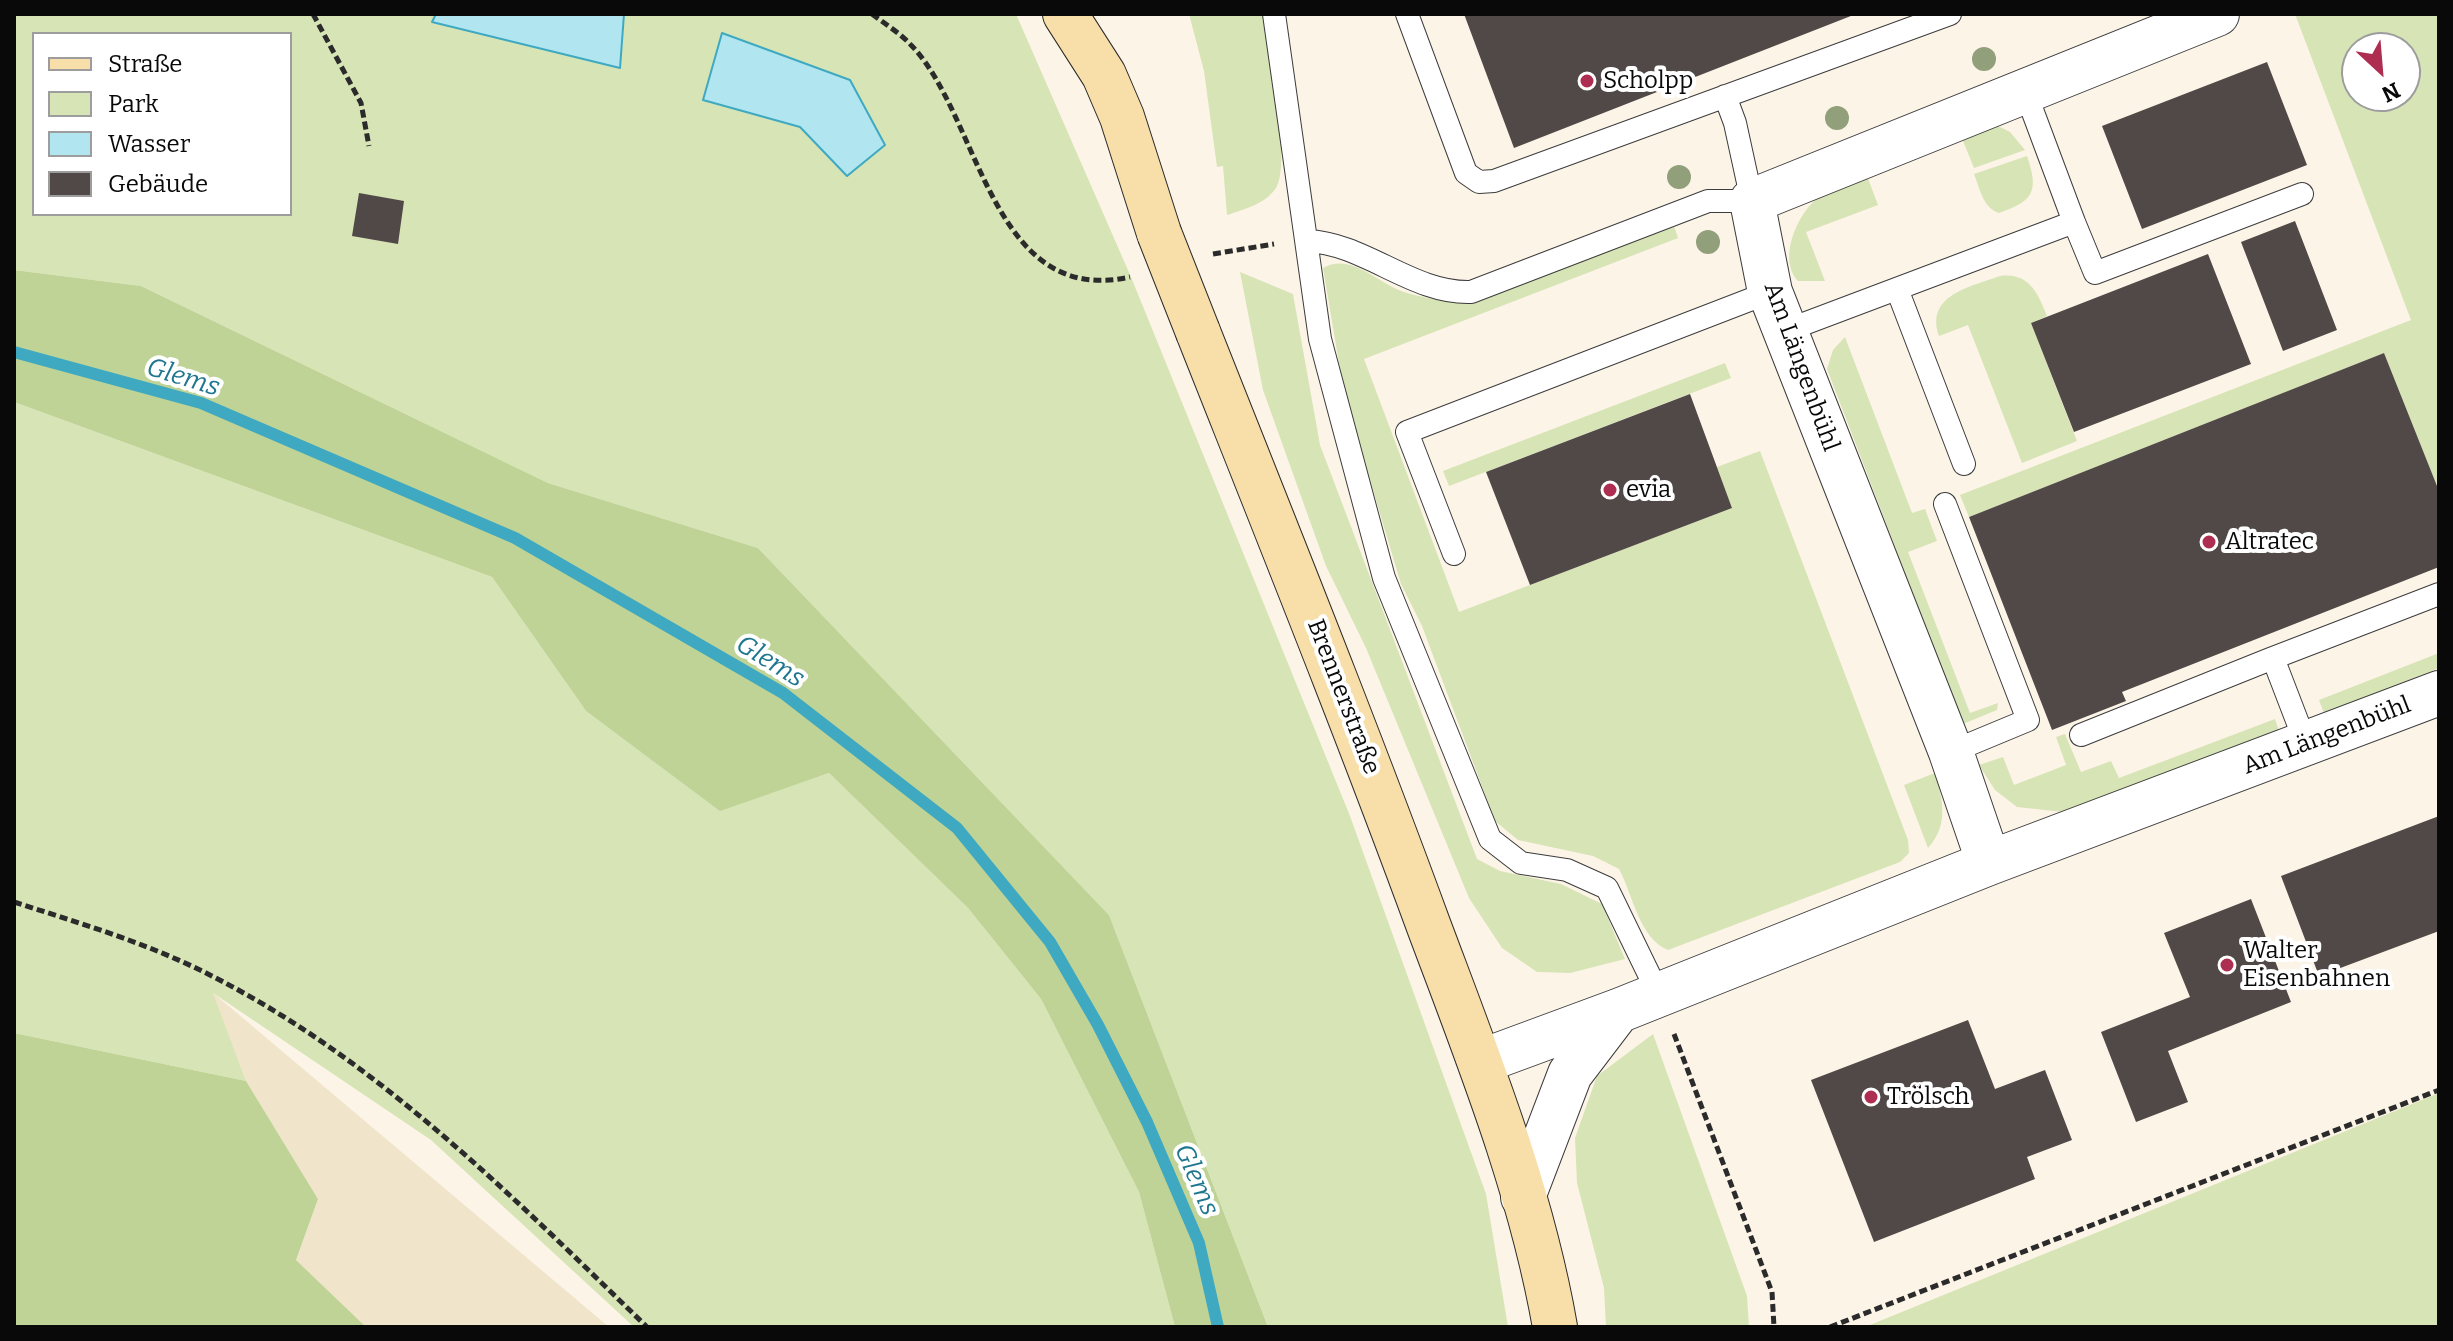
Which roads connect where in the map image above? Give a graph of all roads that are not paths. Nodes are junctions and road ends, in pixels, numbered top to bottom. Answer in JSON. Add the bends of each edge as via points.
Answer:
{"nodes":[{"id":1,"x":1065,"y":14,"type":"edge"},
{"id":2,"x":1099,"y":14,"type":"edge"},
{"id":3,"x":1274,"y":14,"type":"edge"},
{"id":4,"x":1407,"y":14,"type":"edge"},
{"id":5,"x":1950,"y":14,"type":"edge"},
{"id":6,"x":2217,"y":14,"type":"edge"},
{"id":7,"x":1104,"y":75,"type":"junction"},
{"id":8,"x":2025,"y":91,"type":"junction"},
{"id":9,"x":1725,"y":96,"type":"junction"},
{"id":10,"x":2302,"y":194,"type":"dead end"},
{"id":11,"x":1752,"y":201,"type":"junction"},
{"id":12,"x":2074,"y":222,"type":"junction"},
{"id":13,"x":1307,"y":241,"type":"junction"},
{"id":14,"x":1897,"y":289,"type":"junction"},
{"id":15,"x":1777,"y":312,"type":"junction"},
{"id":16,"x":1964,"y":464,"type":"dead end"},
{"id":17,"x":1945,"y":504,"type":"dead end"},
{"id":18,"x":1454,"y":554,"type":"dead end"},
{"id":19,"x":2439,"y":594,"type":"edge"},
{"id":20,"x":2273,"y":658,"type":"junction"},
{"id":21,"x":2439,"y":693,"type":"edge"},
{"id":22,"x":2081,"y":735,"type":"dead end"},
{"id":23,"x":2306,"y":744,"type":"junction"},
{"id":24,"x":1951,"y":752,"type":"junction"},
{"id":25,"x":1989,"y":863,"type":"junction"},
{"id":26,"x":1659,"y":995,"type":"junction"},
{"id":27,"x":1618,"y":1011,"type":"junction"},
{"id":28,"x":1480,"y":1062,"type":"junction"},
{"id":29,"x":1523,"y":1197,"type":"junction"},
{"id":30,"x":1555,"y":1327,"type":"edge"}],
"edges":[{"from":1,"to":7,"type":"main road","name":"Brennerstraße"},
{"from":2,"to":7,"type":"main road","name":"Brennerstraße"},
{"from":3,"to":13,"type":"lane"},
{"from":4,"to":9,"type":"lane","via":[[1466,173],[1479,182],[1494,181]]},
{"from":5,"to":9,"type":"lane"},
{"from":6,"to":8,"type":"street"},
{"from":7,"to":28,"type":"main road","name":"Brennerstraße","bridge":true,"via":[[1159,233],[1349,710]]},
{"from":8,"to":11,"type":"street"},
{"from":8,"to":12,"type":"lane"},
{"from":9,"to":11,"type":"lane"},
{"from":10,"to":12,"type":"lane","via":[[2095,273]]},
{"from":11,"to":13,"type":"lane","via":[[1708,201],[1471,292],[1435,287],[1334,242]]},
{"from":11,"to":15,"type":"street","name":"Am Längenbühl"},
{"from":12,"to":14,"type":"lane"},
{"from":13,"to":26,"type":"lane","via":[[1320,339],[1384,578],[1490,839],[1521,863],[1567,870],[1607,888]]},
{"from":14,"to":15,"type":"lane"},
{"from":14,"to":16,"type":"lane"},
{"from":15,"to":18,"type":"lane","via":[[1407,432]]},
{"from":15,"to":24,"type":"street","name":"Am Längenbühl"},
{"from":17,"to":24,"type":"lane","via":[[2028,720]]},
{"from":19,"to":20,"type":"lane"},
{"from":20,"to":22,"type":"lane"},
{"from":20,"to":23,"type":"lane"},
{"from":21,"to":23,"type":"street","name":"Am Längenbühl"},
{"from":23,"to":25,"type":"street","name":"Am Längenbühl"},
{"from":24,"to":25,"type":"street","name":"Am Längenbühl"},
{"from":25,"to":26,"type":"street","name":"Am Längenbühl"},
{"from":26,"to":27,"type":"street","name":"Am Längenbühl"},
{"from":27,"to":28,"type":"street","name":"Am Längenbühl"},
{"from":27,"to":29,"type":"street","name":"Am Längenbühl","via":[[1570,1074]]},
{"from":28,"to":29,"type":"main road","name":"Brennerstraße"},
{"from":29,"to":30,"type":"main road","name":"Brennerstraße"}]}
